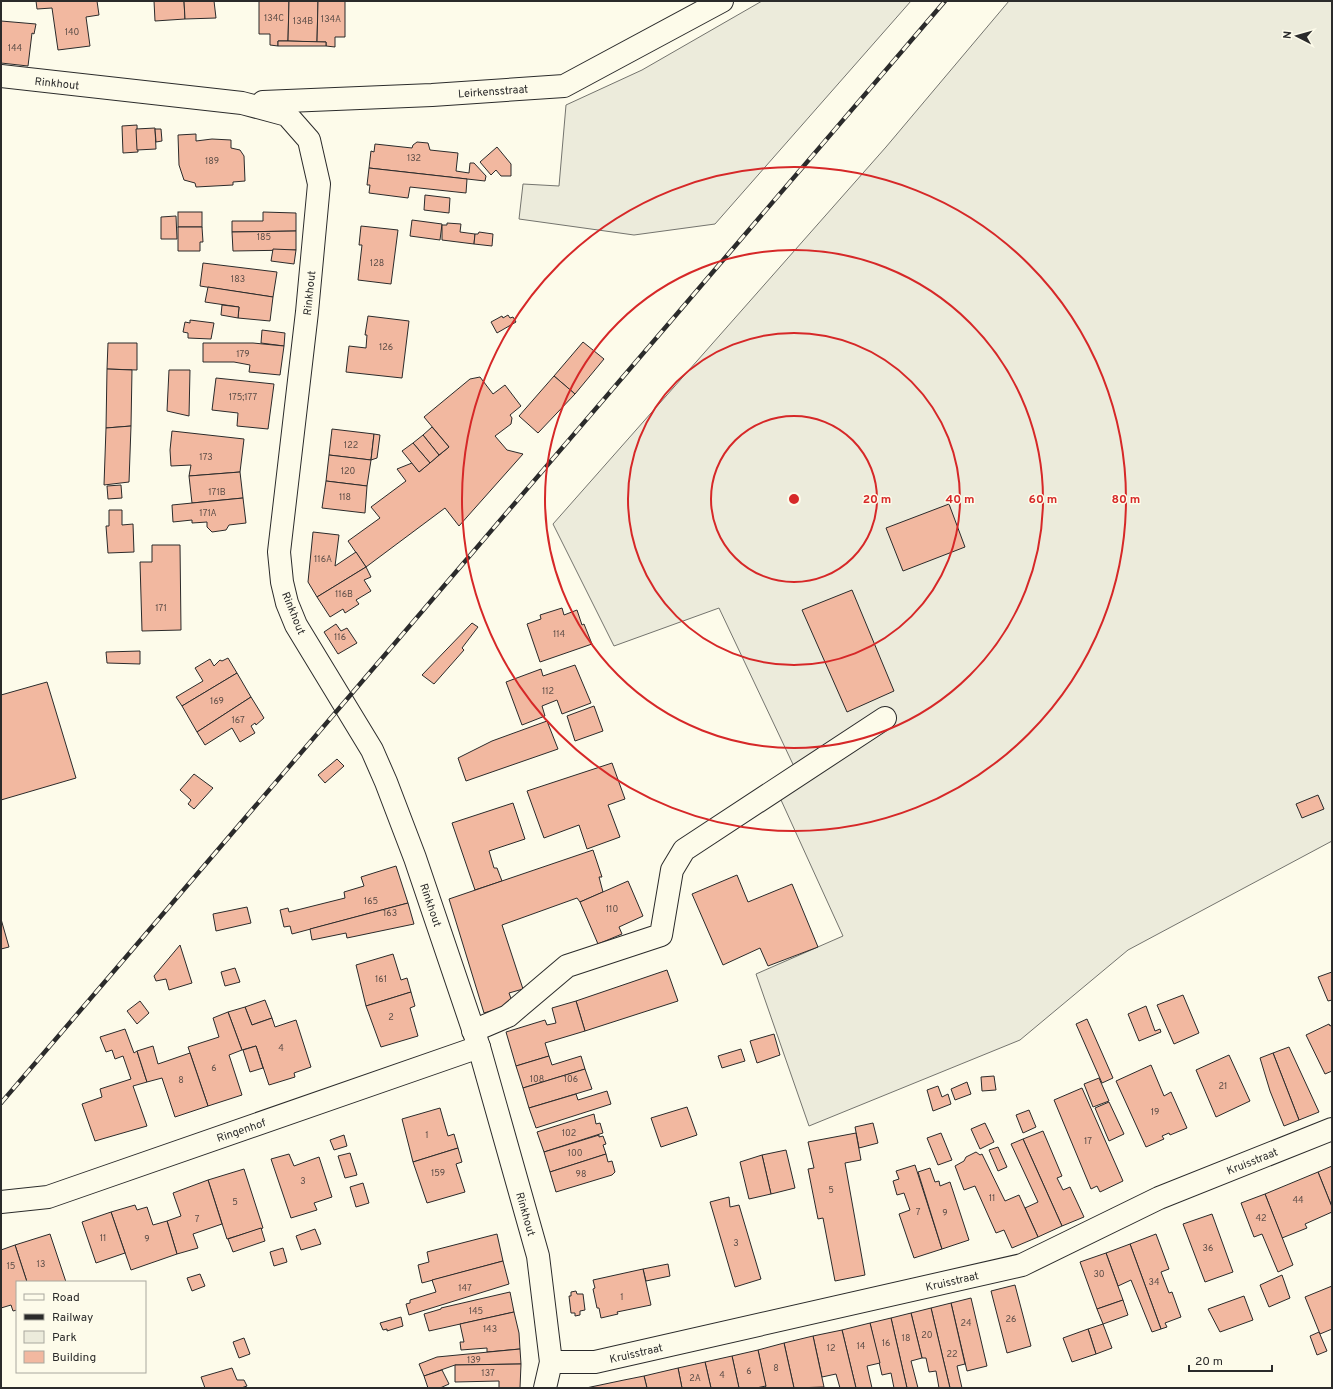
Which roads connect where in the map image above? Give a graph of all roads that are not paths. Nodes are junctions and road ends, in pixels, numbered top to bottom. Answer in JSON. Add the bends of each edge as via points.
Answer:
{"nodes":[{"id":1,"x":722,"y":1,"type":"edge"},
{"id":2,"x":1,"y":76,"type":"edge"},
{"id":3,"x":242,"y":103,"type":"junction"},
{"id":4,"x":884,"y":718,"type":"dead end"},
{"id":5,"x":476,"y":1039,"type":"junction"},
{"id":6,"x":1332,"y":1129,"type":"edge"},
{"id":7,"x":1,"y":1202,"type":"edge"},
{"id":8,"x":551,"y":1362,"type":"junction"},
{"id":9,"x":545,"y":1388,"type":"edge"}],
"edges":[{"from":1,"to":3,"type":"street","name":"Leirkensstraat","via":[[564,86],[432,95]]},
{"from":2,"to":3,"type":"street","name":"Rinkhout"},
{"from":3,"to":5,"type":"street","name":"Rinkhout","via":[[286,115],[308,140],[319,184],[279,552],[287,603],[296,625],[372,750],[386,782],[415,858]]},
{"from":4,"to":5,"type":"street","name":"Ringenhof","via":[[684,850],[672,870],[661,935],[567,966],[508,1016]]},
{"from":5,"to":7,"type":"street","name":"Ringenhof","via":[[48,1197]]},
{"from":5,"to":8,"type":"street","name":"Rinkhout","via":[[538,1256]]},
{"from":6,"to":8,"type":"street","name":"Kruisstraat","via":[[1159,1198],[1022,1265],[595,1362]]},
{"from":8,"to":9,"type":"street","name":"Rinkhout"}]}
